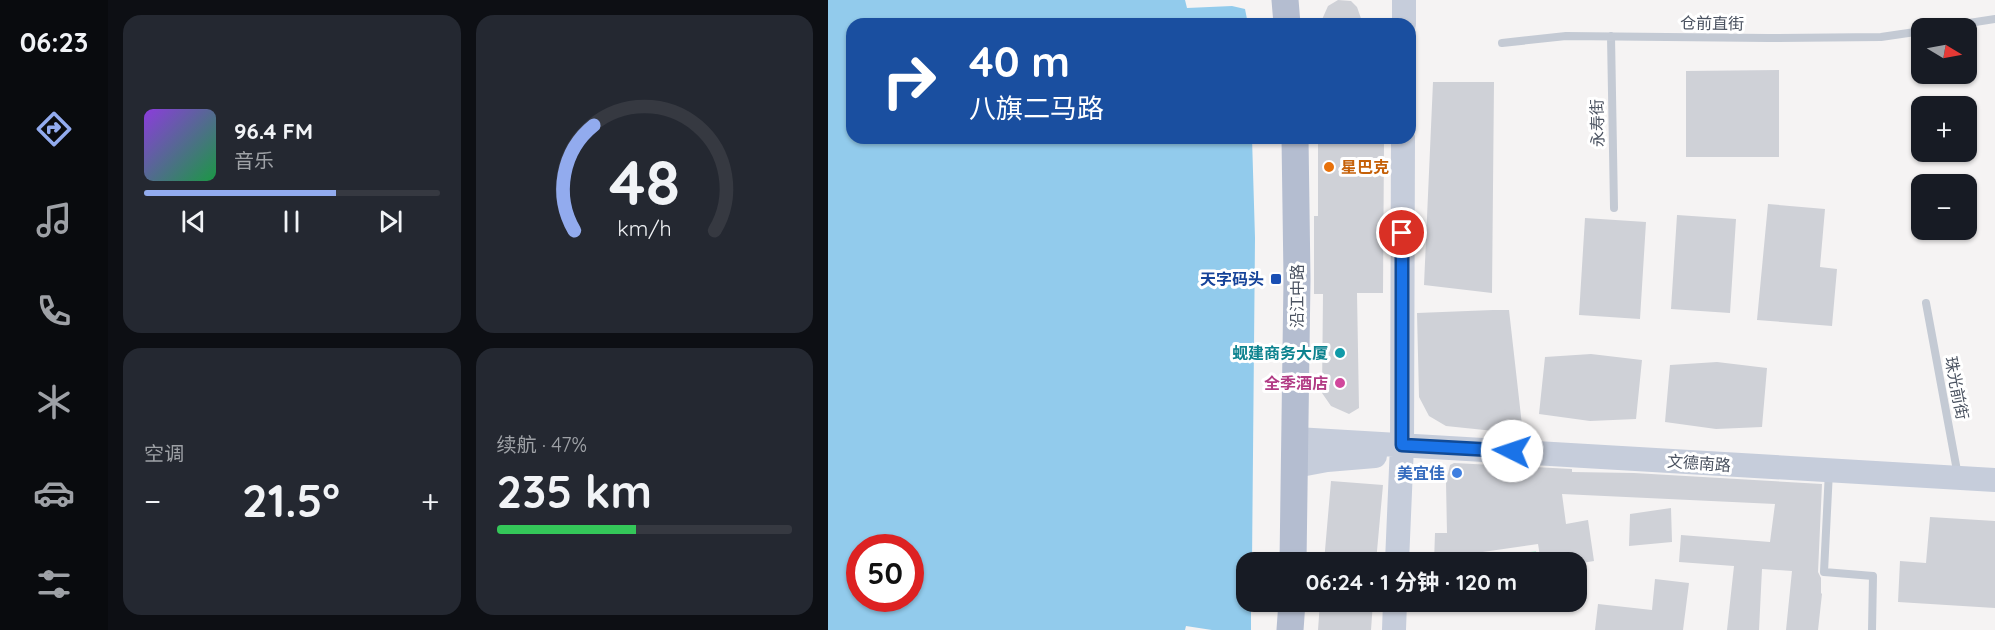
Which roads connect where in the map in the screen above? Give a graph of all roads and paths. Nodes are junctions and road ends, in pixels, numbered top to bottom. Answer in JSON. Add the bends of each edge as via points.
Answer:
{"nodes":[{"id":1,"x":1285,"y":0,"type":"edge"},
{"id":2,"x":1404,"y":0,"type":"edge"},
{"id":3,"x":1286,"y":18,"type":"edge"},
{"id":4,"x":1404,"y":18,"type":"edge"},
{"id":5,"x":1995,"y":19,"type":"edge"},
{"id":6,"x":1977,"y":22,"type":"edge"},
{"id":7,"x":1911,"y":33,"type":"edge"},
{"id":8,"x":1611,"y":36,"type":"junction"},
{"id":9,"x":1502,"y":43,"type":"dead end"},
{"id":10,"x":1295,"y":144,"type":"edge"},
{"id":11,"x":1403,"y":144,"type":"edge"},
{"id":12,"x":1614,"y":208,"type":"dead end"},
{"id":13,"x":1926,"y":303,"type":"dead end"},
{"id":14,"x":1296,"y":439,"type":"junction"},
{"id":15,"x":1402,"y":445,"type":"junction"},
{"id":16,"x":1295,"y":466,"type":"junction"},
{"id":17,"x":1829,"y":471,"type":"junction"},
{"id":18,"x":1959,"y":478,"type":"junction"},
{"id":19,"x":1995,"y":480,"type":"edge"},
{"id":20,"x":1293,"y":552,"type":"edge"},
{"id":21,"x":1397,"y":552,"type":"edge"},
{"id":22,"x":1291,"y":612,"type":"edge"},
{"id":23,"x":1395,"y":612,"type":"edge"},
{"id":24,"x":1290,"y":630,"type":"edge"},
{"id":25,"x":1394,"y":630,"type":"edge"},
{"id":26,"x":1872,"y":630,"type":"edge"}],
"edges":[{"from":1,"to":3,"type":"main road"},
{"from":2,"to":4,"type":"main road"},
{"from":5,"to":6,"type":"lane"},
{"from":7,"to":8,"type":"lane","name":"仓前直街","via":[[1881,37]]},
{"from":8,"to":9,"type":"lane","name":"仓前直街"},
{"from":8,"to":12,"type":"lane","name":"永寿街"},
{"from":10,"to":14,"type":"main road","name":"沿江中路"},
{"from":11,"to":15,"type":"main road"},
{"from":13,"to":18,"type":"lane","name":"珠光前街"},
{"from":14,"to":15,"type":"main road","name":"文德南路"},
{"from":14,"to":16,"type":"main road","name":"沿江中路"},
{"from":15,"to":16,"type":"main road","via":[[1372,457]]},
{"from":15,"to":17,"type":"main road","name":"文德南路"},
{"from":15,"to":21,"type":"main road"},
{"from":16,"to":20,"type":"main road","name":"沿江中路"},
{"from":17,"to":18,"type":"main road","name":"文德南路"},
{"from":17,"to":26,"type":"lane","via":[[1824,572],[1873,576]]},
{"from":18,"to":19,"type":"main road","name":"文德南路"},
{"from":22,"to":24,"type":"main road"},
{"from":23,"to":25,"type":"main road"}]}
